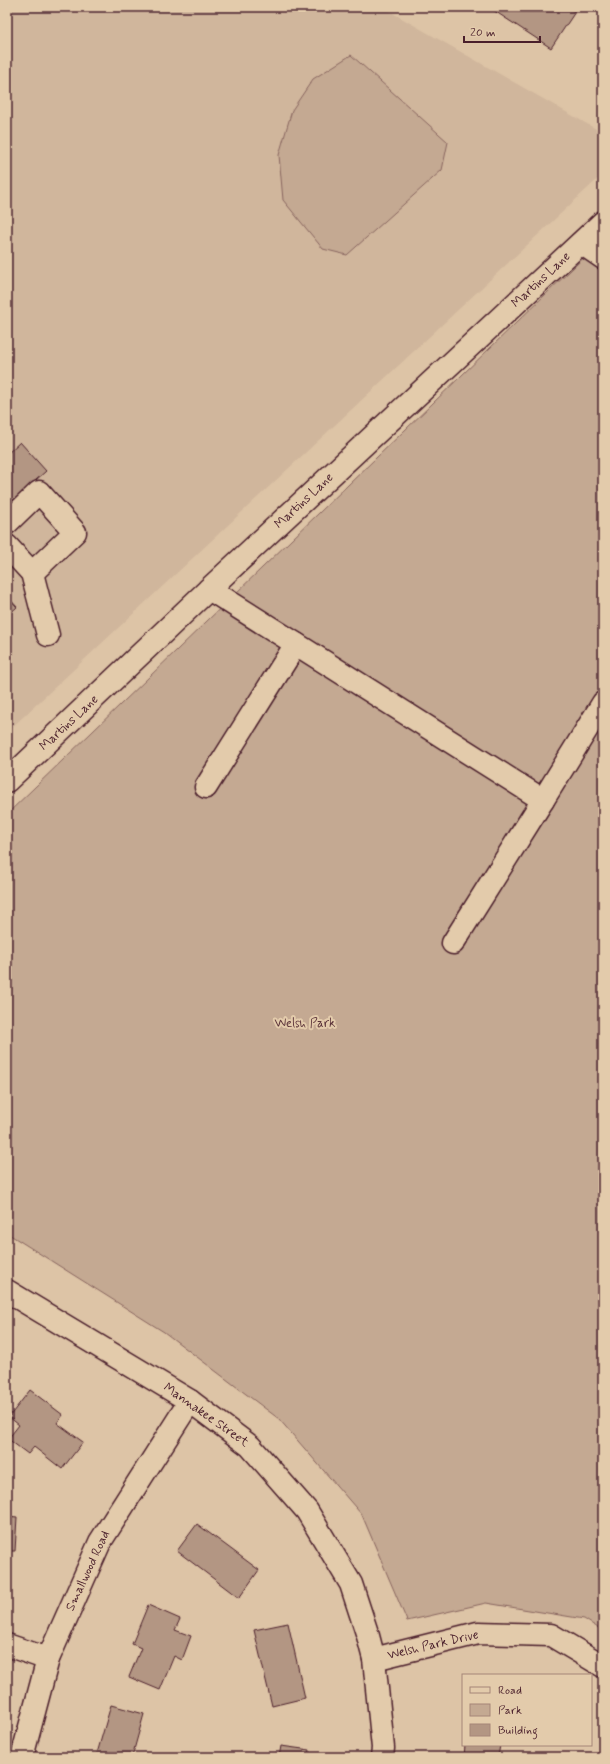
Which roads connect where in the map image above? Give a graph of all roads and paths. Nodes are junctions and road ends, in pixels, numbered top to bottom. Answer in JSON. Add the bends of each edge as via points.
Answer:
{"nodes":[{"id":1,"x":603,"y":222,"type":"edge"},
{"id":2,"x":581,"y":242,"type":"junction"},
{"id":3,"x":603,"y":258,"type":"edge"},
{"id":4,"x":7,"y":523,"type":"edge"},
{"id":5,"x":7,"y":546,"type":"edge"},
{"id":6,"x":32,"y":573,"type":"junction"},
{"id":7,"x":209,"y":589,"type":"junction"},
{"id":8,"x":48,"y":635,"type":"dead end"},
{"id":9,"x":296,"y":644,"type":"junction"},
{"id":10,"x":603,"y":703,"type":"edge"},
{"id":11,"x":7,"y":781,"type":"edge"},
{"id":12,"x":206,"y":787,"type":"dead end"},
{"id":13,"x":543,"y":800,"type":"junction"},
{"id":14,"x":453,"y":942,"type":"dead end"},
{"id":15,"x":7,"y":1291,"type":"edge"},
{"id":16,"x":190,"y":1401,"type":"junction"},
{"id":17,"x":7,"y":1645,"type":"edge"},
{"id":18,"x":48,"y":1659,"type":"junction"},
{"id":19,"x":374,"y":1659,"type":"junction"},
{"id":20,"x":603,"y":1666,"type":"edge"},
{"id":21,"x":22,"y":1757,"type":"edge"},
{"id":22,"x":382,"y":1757,"type":"edge"}],
"edges":[{"from":1,"to":2,"type":"street","name":"Martins Lane"},
{"from":2,"to":3,"type":"street"},
{"from":2,"to":7,"type":"street","name":"Martins Lane"},
{"from":4,"to":6,"type":"street","via":[[39,492],[75,532]]},
{"from":5,"to":6,"type":"street"},
{"from":6,"to":8,"type":"street"},
{"from":7,"to":9,"type":"street"},
{"from":7,"to":11,"type":"street","name":"Martins Lane"},
{"from":9,"to":12,"type":"street"},
{"from":9,"to":13,"type":"street"},
{"from":10,"to":13,"type":"street"},
{"from":13,"to":14,"type":"street"},
{"from":15,"to":16,"type":"street","name":"Mannakee Street"},
{"from":16,"to":18,"type":"street","name":"Smallwood Road","via":[[100,1542]]},
{"from":16,"to":19,"type":"street","name":"Mannakee Street","via":[[250,1446],[307,1511],[351,1584]]},
{"from":17,"to":18,"type":"street"},
{"from":18,"to":21,"type":"street","name":"Smallwood Road"},
{"from":19,"to":20,"type":"street","name":"Welsh Park Drive","via":[[478,1633],[551,1635]]},
{"from":19,"to":22,"type":"street","name":"Mannakee Street"}]}
